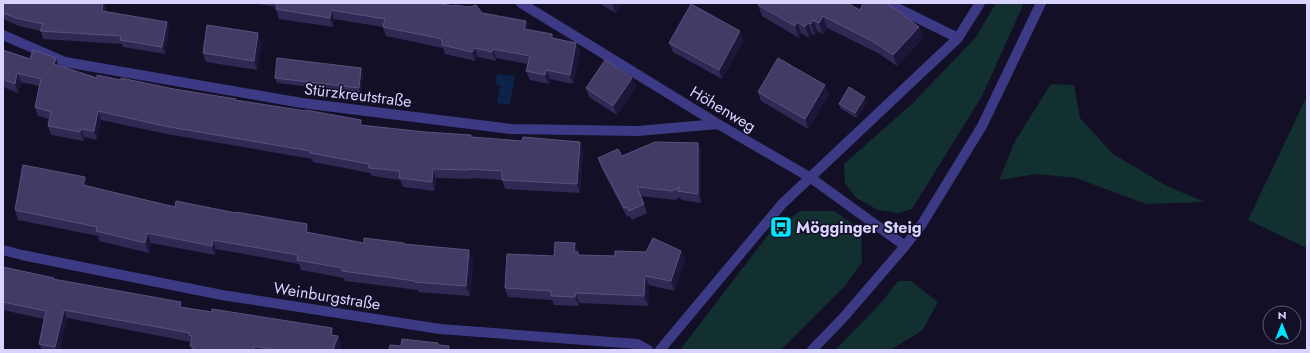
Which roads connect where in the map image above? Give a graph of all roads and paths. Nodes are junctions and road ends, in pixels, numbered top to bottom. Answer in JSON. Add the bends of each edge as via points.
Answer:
{"nodes":[{"id":1,"x":521,"y":3,"type":"edge"},
{"id":2,"x":887,"y":3,"type":"edge"},
{"id":3,"x":980,"y":3,"type":"edge"},
{"id":4,"x":1040,"y":3,"type":"edge"},
{"id":5,"x":3,"y":35,"type":"edge"},
{"id":6,"x":958,"y":38,"type":"junction"},
{"id":7,"x":718,"y":124,"type":"junction"},
{"id":8,"x":811,"y":178,"type":"junction"},
{"id":9,"x":905,"y":246,"type":"junction"},
{"id":10,"x":3,"y":250,"type":"edge"},
{"id":11,"x":648,"y":350,"type":"edge"},
{"id":12,"x":660,"y":350,"type":"edge"},
{"id":13,"x":812,"y":350,"type":"edge"}],
"edges":[{"from":1,"to":7,"type":"street","name":"Höhenweg"},
{"from":2,"to":6,"type":"street"},
{"from":3,"to":6,"type":"street"},
{"from":4,"to":9,"type":"street","via":[[982,126],[922,224]]},
{"from":5,"to":7,"type":"street","name":"Stürzkreutstraße","via":[[65,62],[302,103],[511,128],[638,131]]},
{"from":6,"to":8,"type":"street"},
{"from":7,"to":8,"type":"street","name":"Höhenweg"},
{"from":8,"to":9,"type":"street","name":"Höhenweg"},
{"from":8,"to":12,"type":"street","via":[[782,204]]},
{"from":9,"to":13,"type":"street"},
{"from":10,"to":11,"type":"street","name":"Weinburgstraße","via":[[222,295],[424,327],[637,344]]}]}
